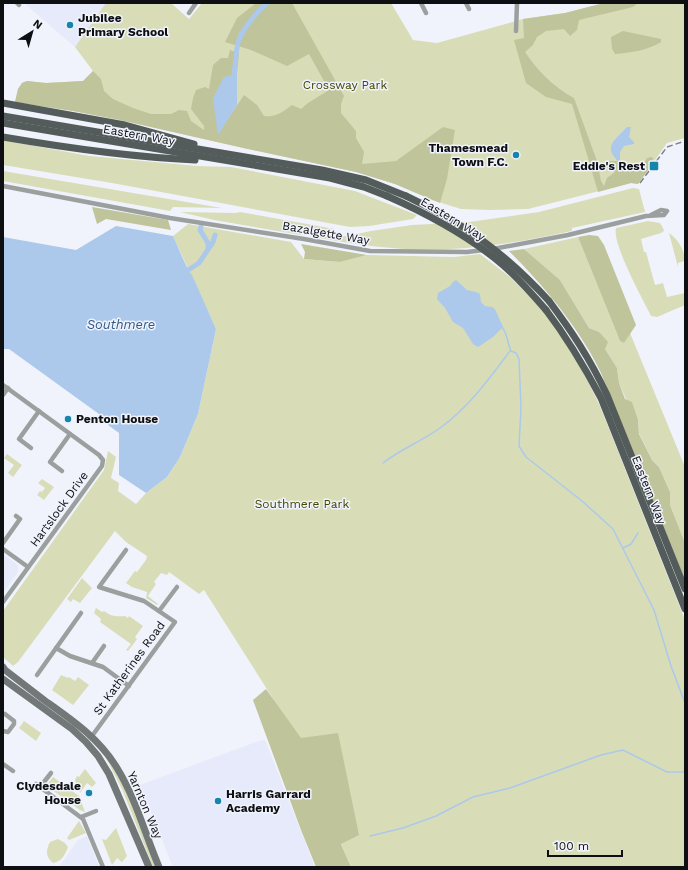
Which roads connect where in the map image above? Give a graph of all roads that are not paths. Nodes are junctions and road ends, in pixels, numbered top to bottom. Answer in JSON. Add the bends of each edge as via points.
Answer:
{"nodes":[{"id":1,"x":196,"y":3,"type":"edge"},
{"id":2,"x":421,"y":3,"type":"edge"},
{"id":3,"x":466,"y":3,"type":"edge"},
{"id":4,"x":517,"y":3,"type":"edge"},
{"id":5,"x":469,"y":8,"type":"dead end"},
{"id":6,"x":189,"y":13,"type":"dead end"},
{"id":7,"x":426,"y":14,"type":"dead end"},
{"id":8,"x":516,"y":31,"type":"dead end"},
{"id":9,"x":3,"y":103,"type":"edge"},
{"id":10,"x":3,"y":116,"type":"edge"},
{"id":11,"x":3,"y":123,"type":"edge"},
{"id":12,"x":3,"y":137,"type":"edge"},
{"id":13,"x":227,"y":153,"type":"junction"},
{"id":14,"x":226,"y":161,"type":"junction"},
{"id":15,"x":3,"y":186,"type":"edge"},
{"id":16,"x":648,"y":216,"type":"dead end"},
{"id":17,"x":3,"y":385,"type":"edge"},
{"id":18,"x":8,"y":388,"type":"junction"},
{"id":19,"x":3,"y":395,"type":"edge"},
{"id":20,"x":39,"y":411,"type":"junction"},
{"id":21,"x":70,"y":434,"type":"junction"},
{"id":22,"x":31,"y":448,"type":"dead end"},
{"id":23,"x":62,"y":471,"type":"dead end"},
{"id":24,"x":16,"y":516,"type":"dead end"},
{"id":25,"x":3,"y":543,"type":"edge"},
{"id":26,"x":3,"y":549,"type":"edge"},
{"id":27,"x":126,"y":550,"type":"dead end"},
{"id":28,"x":28,"y":567,"type":"junction"},
{"id":29,"x":177,"y":586,"type":"dead end"},
{"id":30,"x":685,"y":588,"type":"edge"},
{"id":31,"x":3,"y":602,"type":"edge"},
{"id":32,"x":685,"y":610,"type":"edge"},
{"id":33,"x":159,"y":611,"type":"junction"},
{"id":34,"x":81,"y":613,"type":"dead end"},
{"id":35,"x":104,"y":646,"type":"dead end"},
{"id":36,"x":56,"y":648,"type":"junction"},
{"id":37,"x":92,"y":663,"type":"junction"},
{"id":38,"x":4,"y":671,"type":"edge"},
{"id":39,"x":37,"y":675,"type":"dead end"},
{"id":40,"x":3,"y":679,"type":"edge"},
{"id":41,"x":129,"y":686,"type":"junction"},
{"id":42,"x":5,"y":714,"type":"dead end"},
{"id":43,"x":3,"y":731,"type":"edge"},
{"id":44,"x":92,"y":736,"type":"junction"},
{"id":45,"x":86,"y":742,"type":"junction"},
{"id":46,"x":3,"y":764,"type":"edge"},
{"id":47,"x":13,"y":771,"type":"dead end"},
{"id":48,"x":51,"y":773,"type":"dead end"},
{"id":49,"x":36,"y":784,"type":"dead end"},
{"id":50,"x":40,"y":787,"type":"junction"},
{"id":51,"x":96,"y":811,"type":"dead end"},
{"id":52,"x":81,"y":817,"type":"junction"},
{"id":53,"x":103,"y":867,"type":"edge"},
{"id":54,"x":149,"y":867,"type":"edge"},
{"id":55,"x":159,"y":867,"type":"edge"}],
"edges":[{"from":1,"to":6,"type":"street"},
{"from":2,"to":7,"type":"street"},
{"from":3,"to":5,"type":"street"},
{"from":4,"to":8,"type":"street"},
{"from":9,"to":13,"type":"main road","via":[[125,125]]},
{"from":10,"to":13,"type":"main road","name":"Eastern Way"},
{"from":11,"to":14,"type":"main road","name":"Eastern Way"},
{"from":12,"to":14,"type":"main road","via":[[126,154]]},
{"from":13,"to":30,"type":"main road","name":"Eastern Way","bridge":true,"via":[[344,174],[406,196],[433,208],[471,232],[529,279],[549,301],[582,346],[593,366]]},
{"from":14,"to":32,"type":"main road","name":"Eastern Way","bridge":true,"via":[[330,178],[387,196],[448,226],[487,253],[527,288],[565,336],[601,398]]},
{"from":15,"to":16,"type":"street","name":"Bazalgette Way","via":[[170,218],[370,251],[471,251],[504,247]]},
{"from":17,"to":18,"type":"street","name":"Hartslock Drive"},
{"from":18,"to":19,"type":"street"},
{"from":18,"to":20,"type":"street","name":"Hartslock Drive"},
{"from":20,"to":21,"type":"street","name":"Hartslock Drive"},
{"from":20,"to":22,"type":"street","via":[[19,439]]},
{"from":21,"to":23,"type":"street","name":"Hartslock Drive","via":[[50,462]]},
{"from":21,"to":28,"type":"street","name":"Hartslock Drive","via":[[99,455],[103,460],[102,466]]},
{"from":24,"to":25,"type":"street","via":[[20,519]]},
{"from":26,"to":28,"type":"street"},
{"from":27,"to":33,"type":"street","name":"St Katherines Road","via":[[99,587],[144,601]]},
{"from":28,"to":31,"type":"street","name":"Hartslock Drive"},
{"from":29,"to":33,"type":"street"},
{"from":33,"to":41,"type":"street","name":"St Katherines Road","via":[[175,622]]},
{"from":34,"to":36,"type":"street"},
{"from":35,"to":37,"type":"street"},
{"from":36,"to":37,"type":"street"},
{"from":36,"to":39,"type":"street"},
{"from":37,"to":41,"type":"street","via":[[103,667]]},
{"from":38,"to":44,"type":"street","name":"Yarnton Way"},
{"from":40,"to":45,"type":"street","name":"Yarnton Way"},
{"from":41,"to":44,"type":"street","name":"St Katherines Road"},
{"from":42,"to":43,"type":"street","via":[[14,722],[8,732]]},
{"from":44,"to":45,"type":"street"},
{"from":44,"to":55,"type":"street","name":"Yarnton Way","via":[[112,759],[126,784]]},
{"from":45,"to":54,"type":"street","name":"Yarnton Way","via":[[110,774]]},
{"from":46,"to":47,"type":"street"},
{"from":48,"to":50,"type":"street"},
{"from":49,"to":50,"type":"street"},
{"from":50,"to":52,"type":"street"},
{"from":51,"to":52,"type":"street"},
{"from":52,"to":53,"type":"street"}]}
